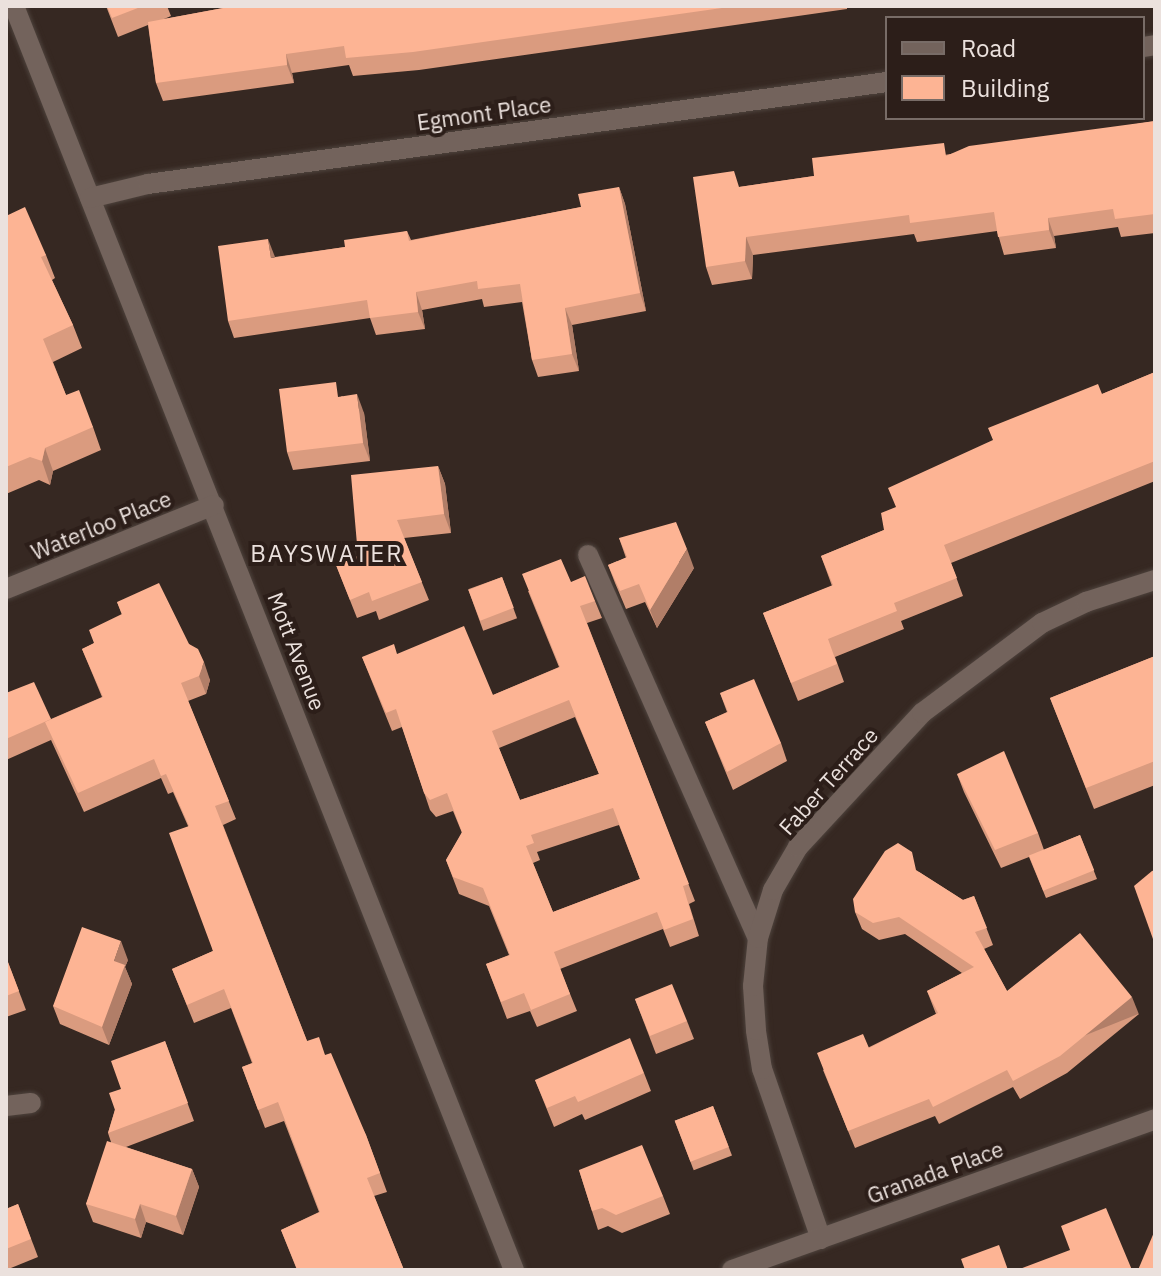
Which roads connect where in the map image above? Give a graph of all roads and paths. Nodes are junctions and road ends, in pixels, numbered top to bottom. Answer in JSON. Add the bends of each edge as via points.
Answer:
{"nodes":[{"id":1,"x":14,"y":6,"type":"edge"},
{"id":2,"x":885,"y":82,"type":"edge"},
{"id":3,"x":90,"y":198,"type":"junction"},
{"id":4,"x":214,"y":505,"type":"junction"},
{"id":5,"x":588,"y":555,"type":"dead end"},
{"id":6,"x":1155,"y":580,"type":"edge"},
{"id":7,"x":6,"y":589,"type":"edge"},
{"id":8,"x":758,"y":938,"type":"junction"},
{"id":9,"x":31,"y":1103,"type":"dead end"},
{"id":10,"x":6,"y":1106,"type":"edge"},
{"id":11,"x":1155,"y":1119,"type":"edge"},
{"id":12,"x":821,"y":1239,"type":"junction"},
{"id":13,"x":514,"y":1270,"type":"edge"},
{"id":14,"x":732,"y":1270,"type":"edge"}],
"edges":[{"from":1,"to":3,"type":"street","name":"Mott Avenue"},
{"from":2,"to":3,"type":"street","name":"Egmont Place","via":[[148,184]]},
{"from":3,"to":4,"type":"street","name":"Mott Avenue"},
{"from":4,"to":7,"type":"street","name":"Waterloo Place"},
{"from":4,"to":13,"type":"street","name":"Mott Avenue"},
{"from":5,"to":8,"type":"street"},
{"from":6,"to":8,"type":"street","name":"Faber Terrace","via":[[1042,623],[922,713],[798,847],[773,890]]},
{"from":8,"to":12,"type":"street","name":"Faber Terrace","via":[[753,986],[762,1069]]},
{"from":9,"to":10,"type":"street"},
{"from":11,"to":12,"type":"street","name":"Granada Place"},
{"from":12,"to":14,"type":"street","name":"Granada Place"}]}
